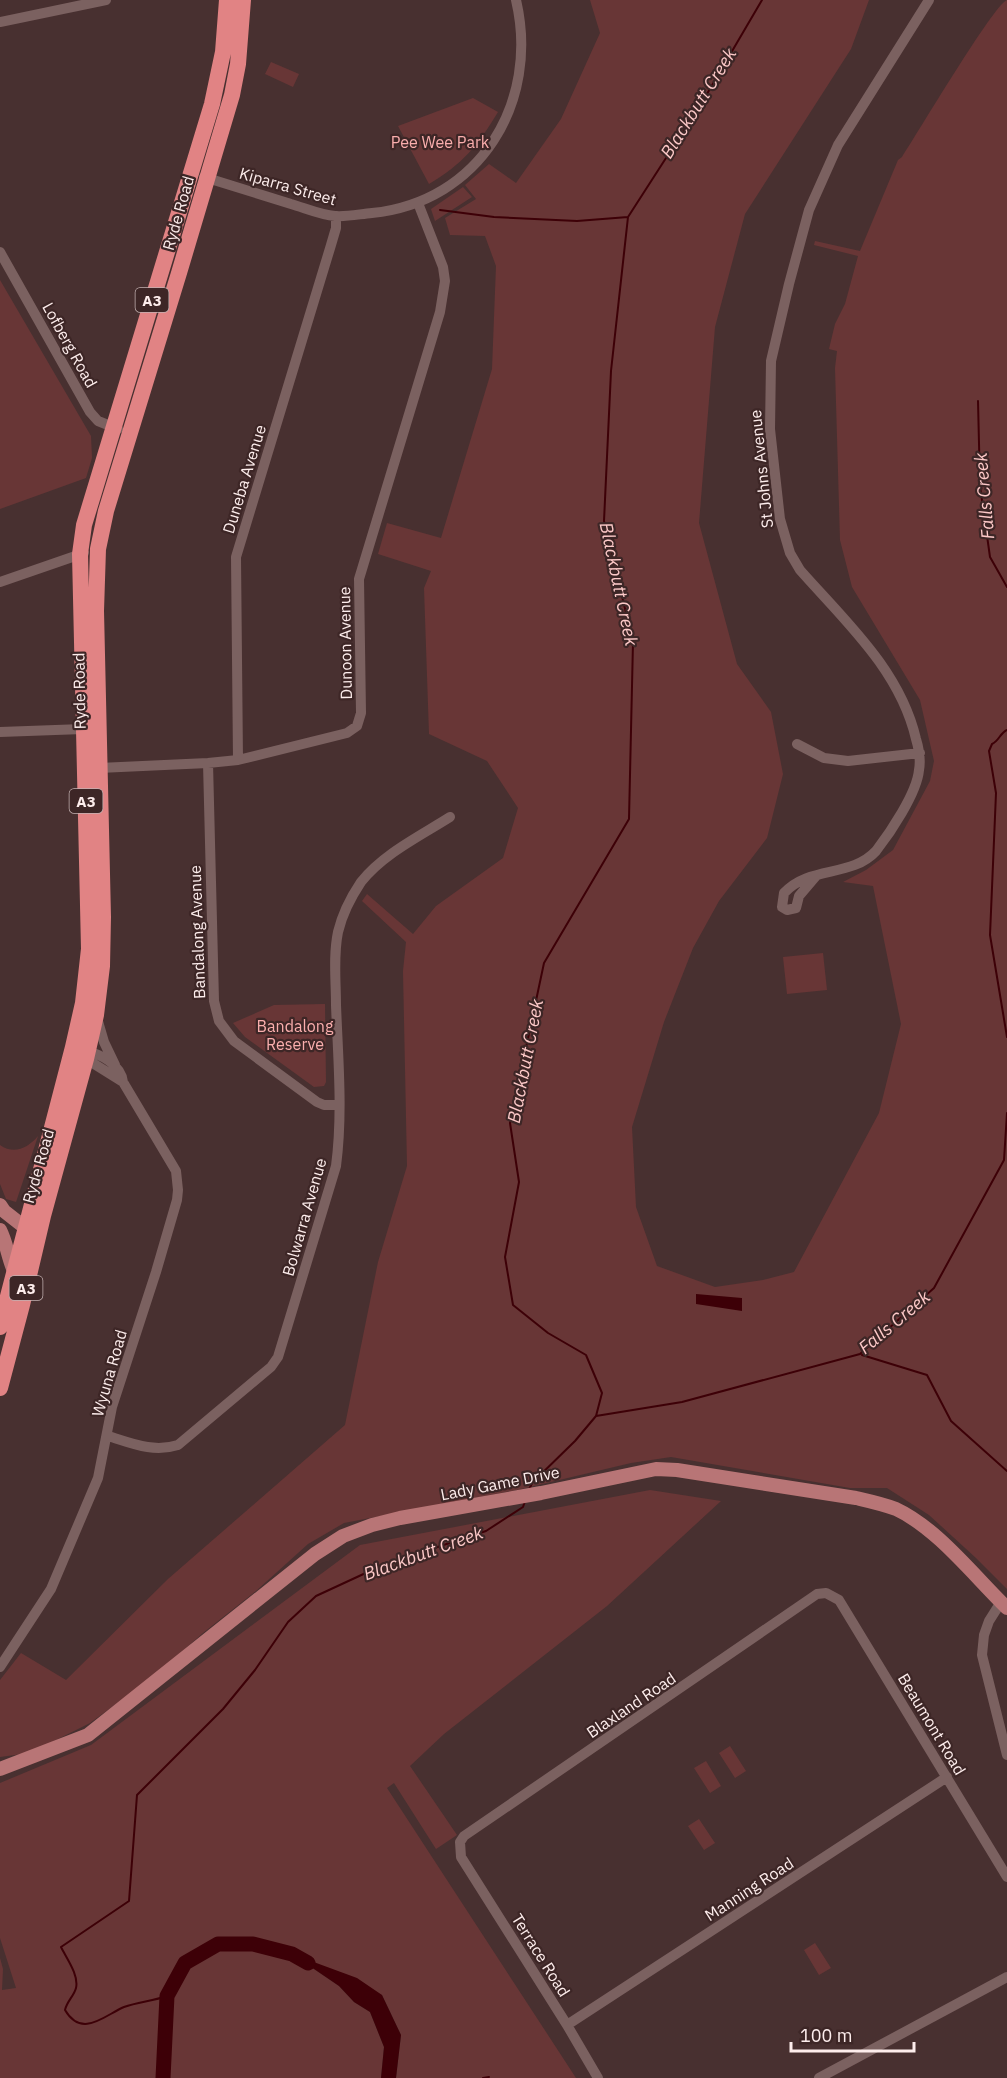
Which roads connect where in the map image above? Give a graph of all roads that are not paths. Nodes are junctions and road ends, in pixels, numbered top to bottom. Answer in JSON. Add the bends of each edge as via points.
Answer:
{"nodes":[{"id":1,"x":106,"y":0,"type":"edge"},
{"id":2,"x":227,"y":0,"type":"edge"},
{"id":3,"x":243,"y":0,"type":"edge"},
{"id":4,"x":516,"y":0,"type":"edge"},
{"id":5,"x":929,"y":0,"type":"edge"},
{"id":6,"x":0,"y":22,"type":"edge"},
{"id":7,"x":199,"y":175,"type":"junction"},
{"id":8,"x":418,"y":203,"type":"junction"},
{"id":9,"x":336,"y":216,"type":"junction"},
{"id":10,"x":0,"y":252,"type":"edge"},
{"id":11,"x":113,"y":428,"type":"junction"},
{"id":12,"x":130,"y":432,"type":"junction"},
{"id":13,"x":99,"y":549,"type":"junction"},
{"id":14,"x":80,"y":554,"type":"junction"},
{"id":15,"x":0,"y":582,"type":"edge"},
{"id":16,"x":83,"y":729,"type":"junction"},
{"id":17,"x":0,"y":732,"type":"edge"},
{"id":18,"x":797,"y":744,"type":"dead end"},
{"id":19,"x":920,"y":753,"type":"junction"},
{"id":20,"x":238,"y":760,"type":"junction"},
{"id":21,"x":208,"y":763,"type":"junction"},
{"id":22,"x":99,"y":768,"type":"junction"},
{"id":23,"x":450,"y":817,"type":"dead end"},
{"id":24,"x":816,"y":876,"type":"dead end"},
{"id":25,"x":96,"y":1015,"type":"junction"},
{"id":26,"x":82,"y":1053,"type":"junction"},
{"id":27,"x":115,"y":1065,"type":"junction"},
{"id":28,"x":123,"y":1082,"type":"junction"},
{"id":29,"x":339,"y":1105,"type":"junction"},
{"id":30,"x":0,"y":1205,"type":"edge"},
{"id":31,"x":0,"y":1218,"type":"edge"},
{"id":32,"x":0,"y":1230,"type":"edge"},
{"id":33,"x":28,"y":1232,"type":"junction"},
{"id":34,"x":14,"y":1271,"type":"junction"},
{"id":35,"x":0,"y":1327,"type":"edge"},
{"id":36,"x":0,"y":1388,"type":"edge"},
{"id":37,"x":108,"y":1436,"type":"junction"},
{"id":38,"x":826,"y":1593,"type":"joint"},
{"id":39,"x":1004,"y":1605,"type":"edge"},
{"id":40,"x":0,"y":1667,"type":"edge"},
{"id":41,"x":1007,"y":1755,"type":"edge"},
{"id":42,"x":31,"y":1757,"type":"junction"},
{"id":43,"x":0,"y":1763,"type":"edge"},
{"id":44,"x":0,"y":1769,"type":"edge"},
{"id":45,"x":947,"y":1778,"type":"junction"},
{"id":46,"x":459,"y":1849,"type":"joint"},
{"id":47,"x":1007,"y":1877,"type":"edge"},
{"id":48,"x":1007,"y":1977,"type":"edge"},
{"id":49,"x":567,"y":2025,"type":"junction"},
{"id":50,"x":598,"y":2078,"type":"edge"},
{"id":51,"x":820,"y":2078,"type":"edge"}],
"edges":[{"from":1,"to":6,"type":"street"},
{"from":2,"to":7,"type":"highway","name":"Ryde Road","number":"A3","via":[[220,72]]},
{"from":3,"to":7,"type":"highway","name":"Ryde Road","number":"A3","via":[[235,79]]},
{"from":4,"to":8,"type":"street","name":"Kiparra Street","via":[[522,47],[516,92],[499,134],[458,179]]},
{"from":5,"to":19,"type":"street","name":"St Johns Avenue","via":[[838,145],[808,210],[771,361],[770,399],[780,519],[790,553],[892,679],[912,721]]},
{"from":7,"to":9,"type":"street","name":"Kiparra Street"},
{"from":7,"to":11,"type":"highway","name":"Ryde Road","number":"A3"},
{"from":7,"to":12,"type":"highway","name":"Ryde Road","number":"A3","via":[[179,273]]},
{"from":8,"to":9,"type":"street","name":"Kiparra Street","via":[[381,212]]},
{"from":8,"to":20,"type":"street","name":"Dunoon Avenue","via":[[445,281],[440,312],[359,579],[360,721],[347,733]]},
{"from":9,"to":20,"type":"street","name":"Duneba Avenue","via":[[336,228],[236,557]]},
{"from":10,"to":11,"type":"street","name":"Lofberg Road","via":[[90,412]]},
{"from":11,"to":12,"type":"street","name":"Lofberg Road"},
{"from":11,"to":14,"type":"highway","name":"Ryde Road","number":"A3","via":[[88,510]]},
{"from":12,"to":13,"type":"highway","name":"Ryde Road","number":"A3"},
{"from":13,"to":14,"type":"street"},
{"from":13,"to":22,"type":"highway","name":"Ryde Road","number":"A3"},
{"from":14,"to":15,"type":"street"},
{"from":14,"to":16,"type":"highway","name":"Ryde Road","number":"A3"},
{"from":16,"to":17,"type":"street"},
{"from":16,"to":26,"type":"highway","name":"Ryde Road","number":"A3","via":[[88,949]]},
{"from":18,"to":19,"type":"street","via":[[824,758],[848,762]]},
{"from":19,"to":24,"type":"street","name":"St Johns Avenue","via":[[913,792],[876,851],[862,861]]},
{"from":20,"to":21,"type":"street","name":"Dunoon Avenue"},
{"from":21,"to":22,"type":"street","name":"Dunoon Avenue"},
{"from":21,"to":29,"type":"street","name":"Bandalong Avenue","via":[[214,1001],[219,1021],[234,1041],[317,1102]]},
{"from":22,"to":25,"type":"highway","name":"Ryde Road","number":"A3","via":[[103,937]]},
{"from":23,"to":29,"type":"street","name":"Bolwarra Avenue","via":[[374,869],[344,914],[335,962]]},
{"from":25,"to":26,"type":"highway","name":"Ryde Road","number":"A3"},
{"from":25,"to":27,"type":"street","name":"Wyuna Road"},
{"from":26,"to":27,"type":"street"},
{"from":26,"to":28,"type":"street","name":"Wyuna Road"},
{"from":26,"to":33,"type":"highway","name":"Ryde Road","number":"A3"},
{"from":27,"to":28,"type":"street","name":"Wyuna Road"},
{"from":28,"to":37,"type":"street","name":"Wyuna Road","via":[[172,1163],[178,1190],[112,1407]]},
{"from":29,"to":37,"type":"street","name":"Bolwarra Avenue","via":[[336,1166],[278,1357],[178,1446],[152,1449]]},
{"from":30,"to":33,"type":"main road"},
{"from":31,"to":33,"type":"main road"},
{"from":32,"to":34,"type":"main road"},
{"from":33,"to":34,"type":"highway","name":"Ryde Road","number":"A3"},
{"from":33,"to":36,"type":"highway","name":"Ryde Road","number":"A3","via":[[22,1305]]},
{"from":34,"to":35,"type":"highway","name":"Ryde Road","number":"A3"},
{"from":37,"to":40,"type":"street","name":"Wyuna Road","via":[[98,1478],[51,1589]]},
{"from":38,"to":45,"type":"street","name":"Beaumont Road","via":[[839,1600]]},
{"from":38,"to":46,"type":"street","name":"Blaxland Road","via":[[818,1594],[464,1836]]},
{"from":39,"to":41,"type":"street","via":[[989,1621],[982,1655]]},
{"from":39,"to":42,"type":"main road","name":"Lady Game Drive","via":[[928,1530],[897,1510],[801,1489],[656,1469],[400,1518],[343,1536],[315,1554],[88,1735]]},
{"from":42,"to":43,"type":"main road","name":"Lady Game Drive"},
{"from":42,"to":44,"type":"main road","name":"Lady Game Drive"},
{"from":45,"to":47,"type":"street","name":"Beaumont Road"},
{"from":45,"to":49,"type":"street","name":"Manning Road"},
{"from":46,"to":49,"type":"street","name":"Terrace Road"},
{"from":48,"to":51,"type":"street"},
{"from":49,"to":50,"type":"street","name":"Terrace Road"}]}
